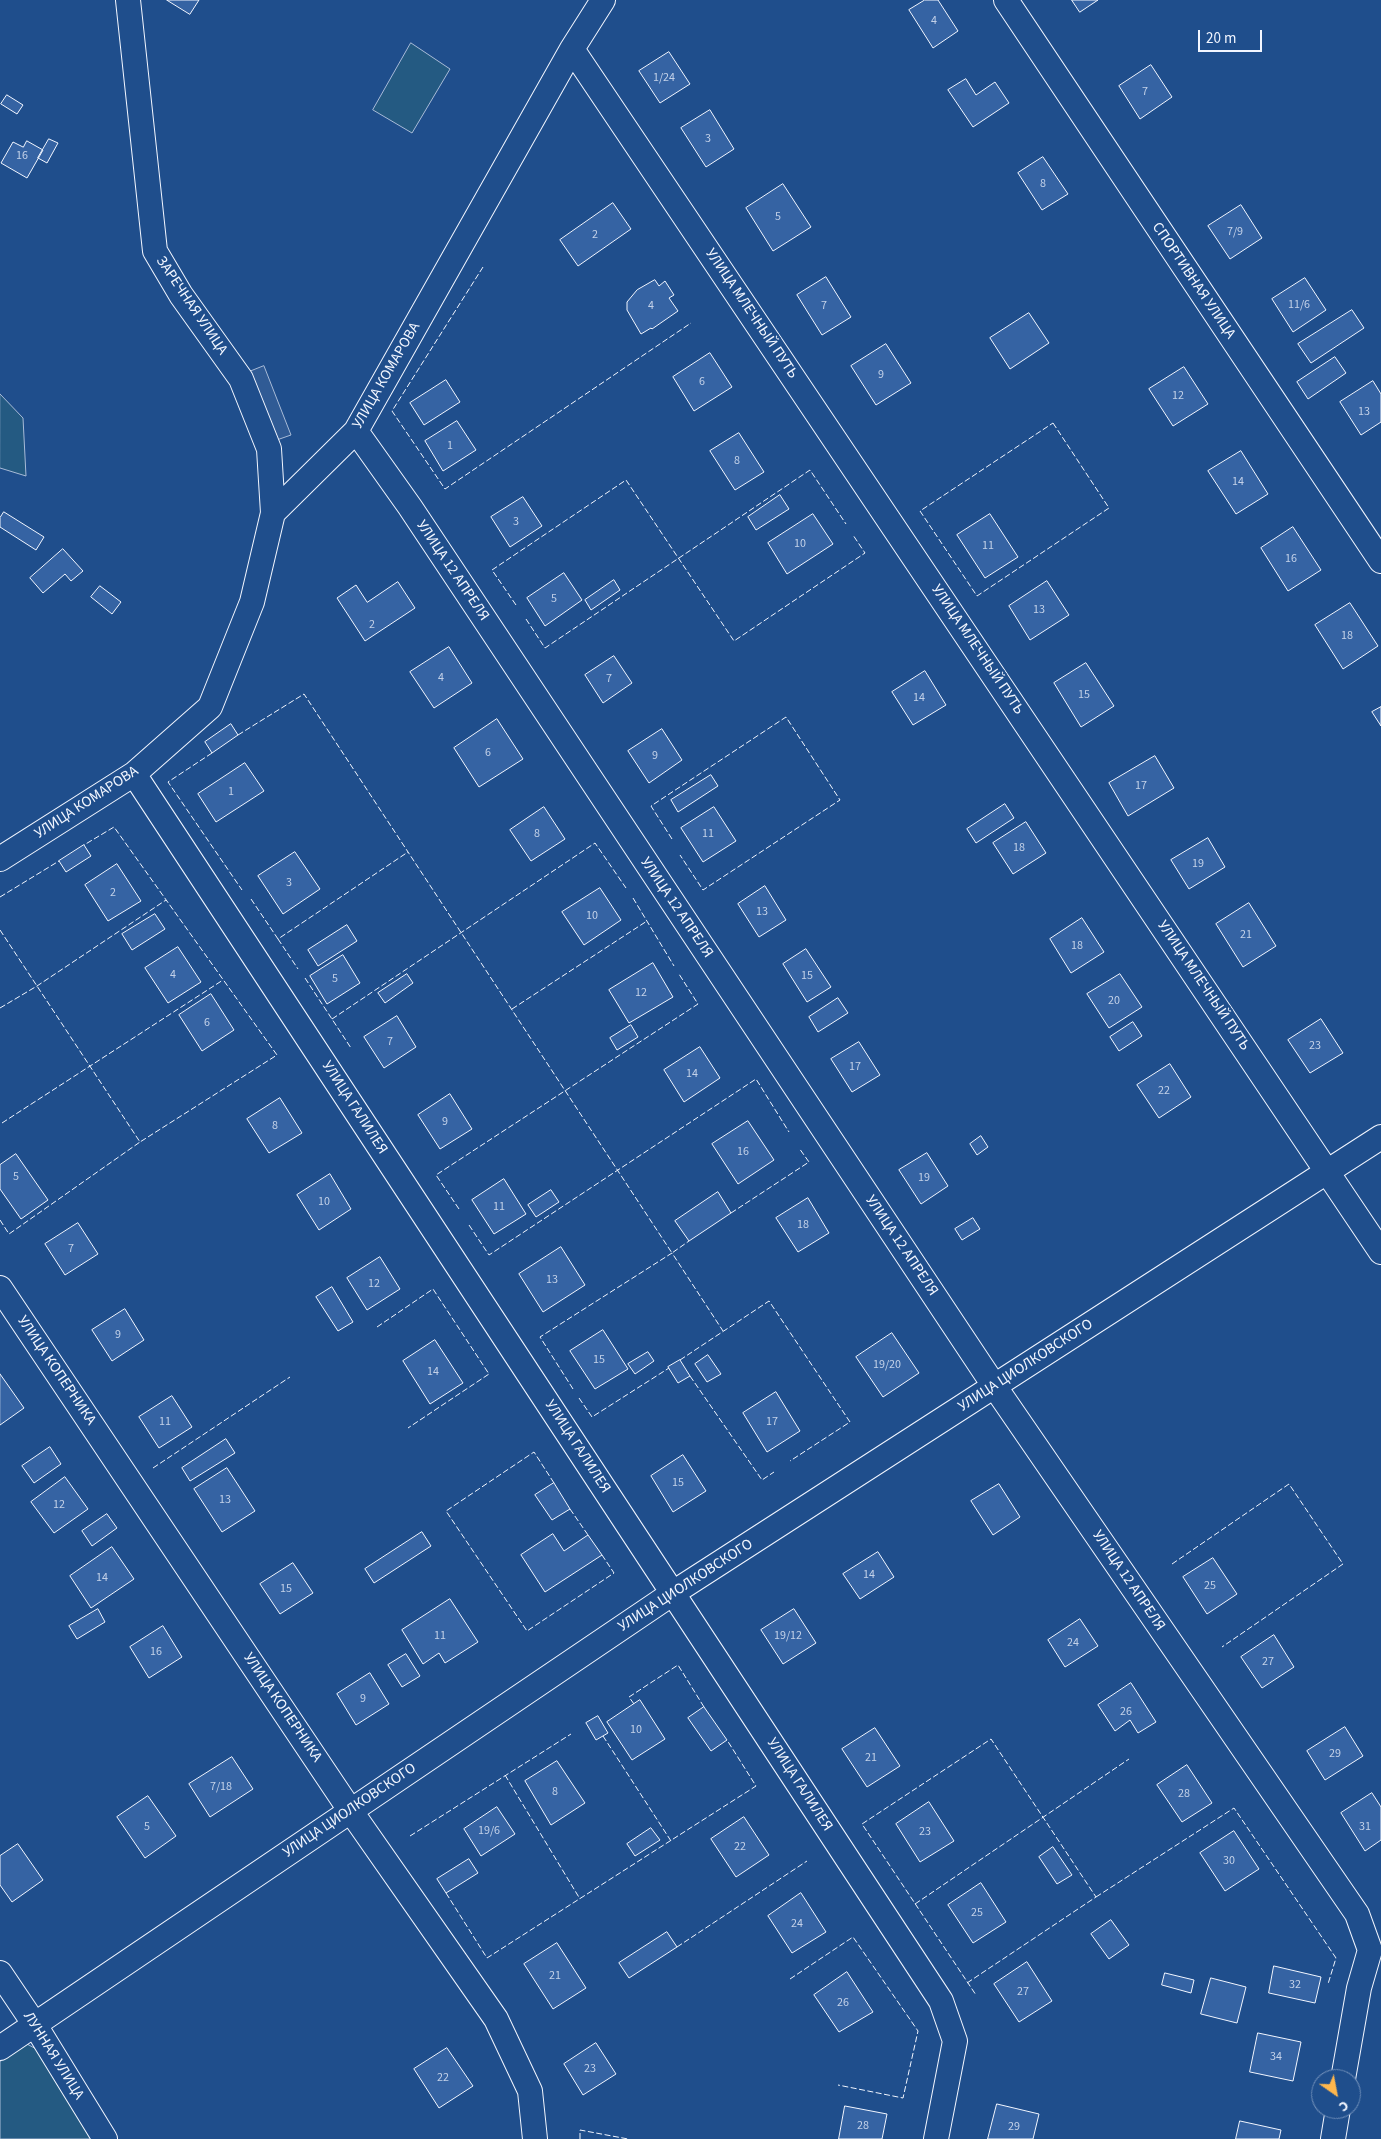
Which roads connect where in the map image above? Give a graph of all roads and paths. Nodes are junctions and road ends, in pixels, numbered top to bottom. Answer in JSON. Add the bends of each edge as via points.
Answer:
{"nodes":[{"id":1,"x":128,"y":0,"type":"edge"},
{"id":2,"x":603,"y":0,"type":"edge"},
{"id":3,"x":1006,"y":0,"type":"edge"},
{"id":4,"x":572,"y":49,"type":"junction"},
{"id":5,"x":356,"y":431,"type":"junction"},
{"id":6,"x":273,"y":514,"type":"junction"},
{"id":7,"x":1381,"y":561,"type":"edge"},
{"id":8,"x":134,"y":774,"type":"junction"},
{"id":9,"x":0,"y":859,"type":"edge"},
{"id":10,"x":1381,"y":1137,"type":"edge"},
{"id":11,"x":1328,"y":1172,"type":"junction"},
{"id":12,"x":1381,"y":1252,"type":"edge"},
{"id":13,"x":0,"y":1288,"type":"edge"},
{"id":14,"x":994,"y":1386,"type":"junction"},
{"id":15,"x":673,"y":1594,"type":"junction"},
{"id":16,"x":350,"y":1810,"type":"junction"},
{"id":17,"x":0,"y":1973,"type":"edge"},
{"id":18,"x":35,"y":2025,"type":"junction"},
{"id":19,"x":0,"y":2048,"type":"edge"},
{"id":20,"x":1345,"y":2069,"type":"edge"},
{"id":21,"x":1336,"y":2119,"type":"edge"},
{"id":22,"x":105,"y":2139,"type":"edge"},
{"id":23,"x":535,"y":2139,"type":"edge"},
{"id":24,"x":936,"y":2139,"type":"edge"},
{"id":25,"x":1332,"y":2139,"type":"edge"}],
"edges":[{"from":1,"to":6,"type":"street","name":"ЗАРЕЧНАЯ УЛИЦА","via":[[154,251],[241,379],[269,449]]},
{"from":2,"to":4,"type":"street","name":"УЛИЦА КОМАРОВА"},
{"from":3,"to":7,"type":"street","name":"СПОРТИВНАЯ УЛИЦА"},
{"from":4,"to":5,"type":"street","name":"УЛИЦА КОМАРОВА"},
{"from":4,"to":11,"type":"street","name":"УЛИЦА МЛЕЧНЫЙ ПУТЬ"},
{"from":5,"to":6,"type":"street","name":"УЛИЦА КОМАРОВА"},
{"from":5,"to":14,"type":"street","name":"УЛИЦА 12 АПРЕЛЯ"},
{"from":6,"to":8,"type":"street","name":"УЛИЦА КОМАРОВА","via":[[252,602],[210,707]]},
{"from":8,"to":9,"type":"street","name":"УЛИЦА КОМАРОВА"},
{"from":8,"to":15,"type":"street","name":"УЛИЦА ГАЛИЛЕЯ"},
{"from":10,"to":11,"type":"street","name":"УЛИЦА ЦИОЛКОВСКОГО"},
{"from":11,"to":12,"type":"street","name":"УЛИЦА МЛЕЧНЫЙ ПУТЬ"},
{"from":11,"to":14,"type":"street","name":"УЛИЦА ЦИОЛКОВСКОГО"},
{"from":13,"to":16,"type":"street","name":"УЛИЦА КОПЕРНИКА"},
{"from":14,"to":15,"type":"street","name":"УЛИЦА ЦИОЛКОВСКОГО"},
{"from":14,"to":20,"type":"street","name":"УЛИЦА 12 АПРЕЛЯ","via":[[1357,1914],[1370,1950],[1359,1988]]},
{"from":15,"to":16,"type":"street","name":"УЛИЦА ЦИОЛКОВСКОГО"},
{"from":15,"to":24,"type":"street","name":"УЛИЦА ГАЛИЛЕЯ","via":[[940,2001],[955,2041]]},
{"from":16,"to":18,"type":"street","name":"УЛИЦА ЦИОЛКОВСКОГО"},
{"from":16,"to":23,"type":"street","name":"УЛИЦА КОПЕРНИКА","via":[[496,2019],[530,2091]]},
{"from":17,"to":18,"type":"street","name":"ЛУННАЯ УЛИЦА"},
{"from":18,"to":19,"type":"street","name":"УЛИЦА ЦИОЛКОВСКОГО"},
{"from":18,"to":22,"type":"street","name":"ЛУННАЯ УЛИЦА"},
{"from":21,"to":25,"type":"street"}]}
